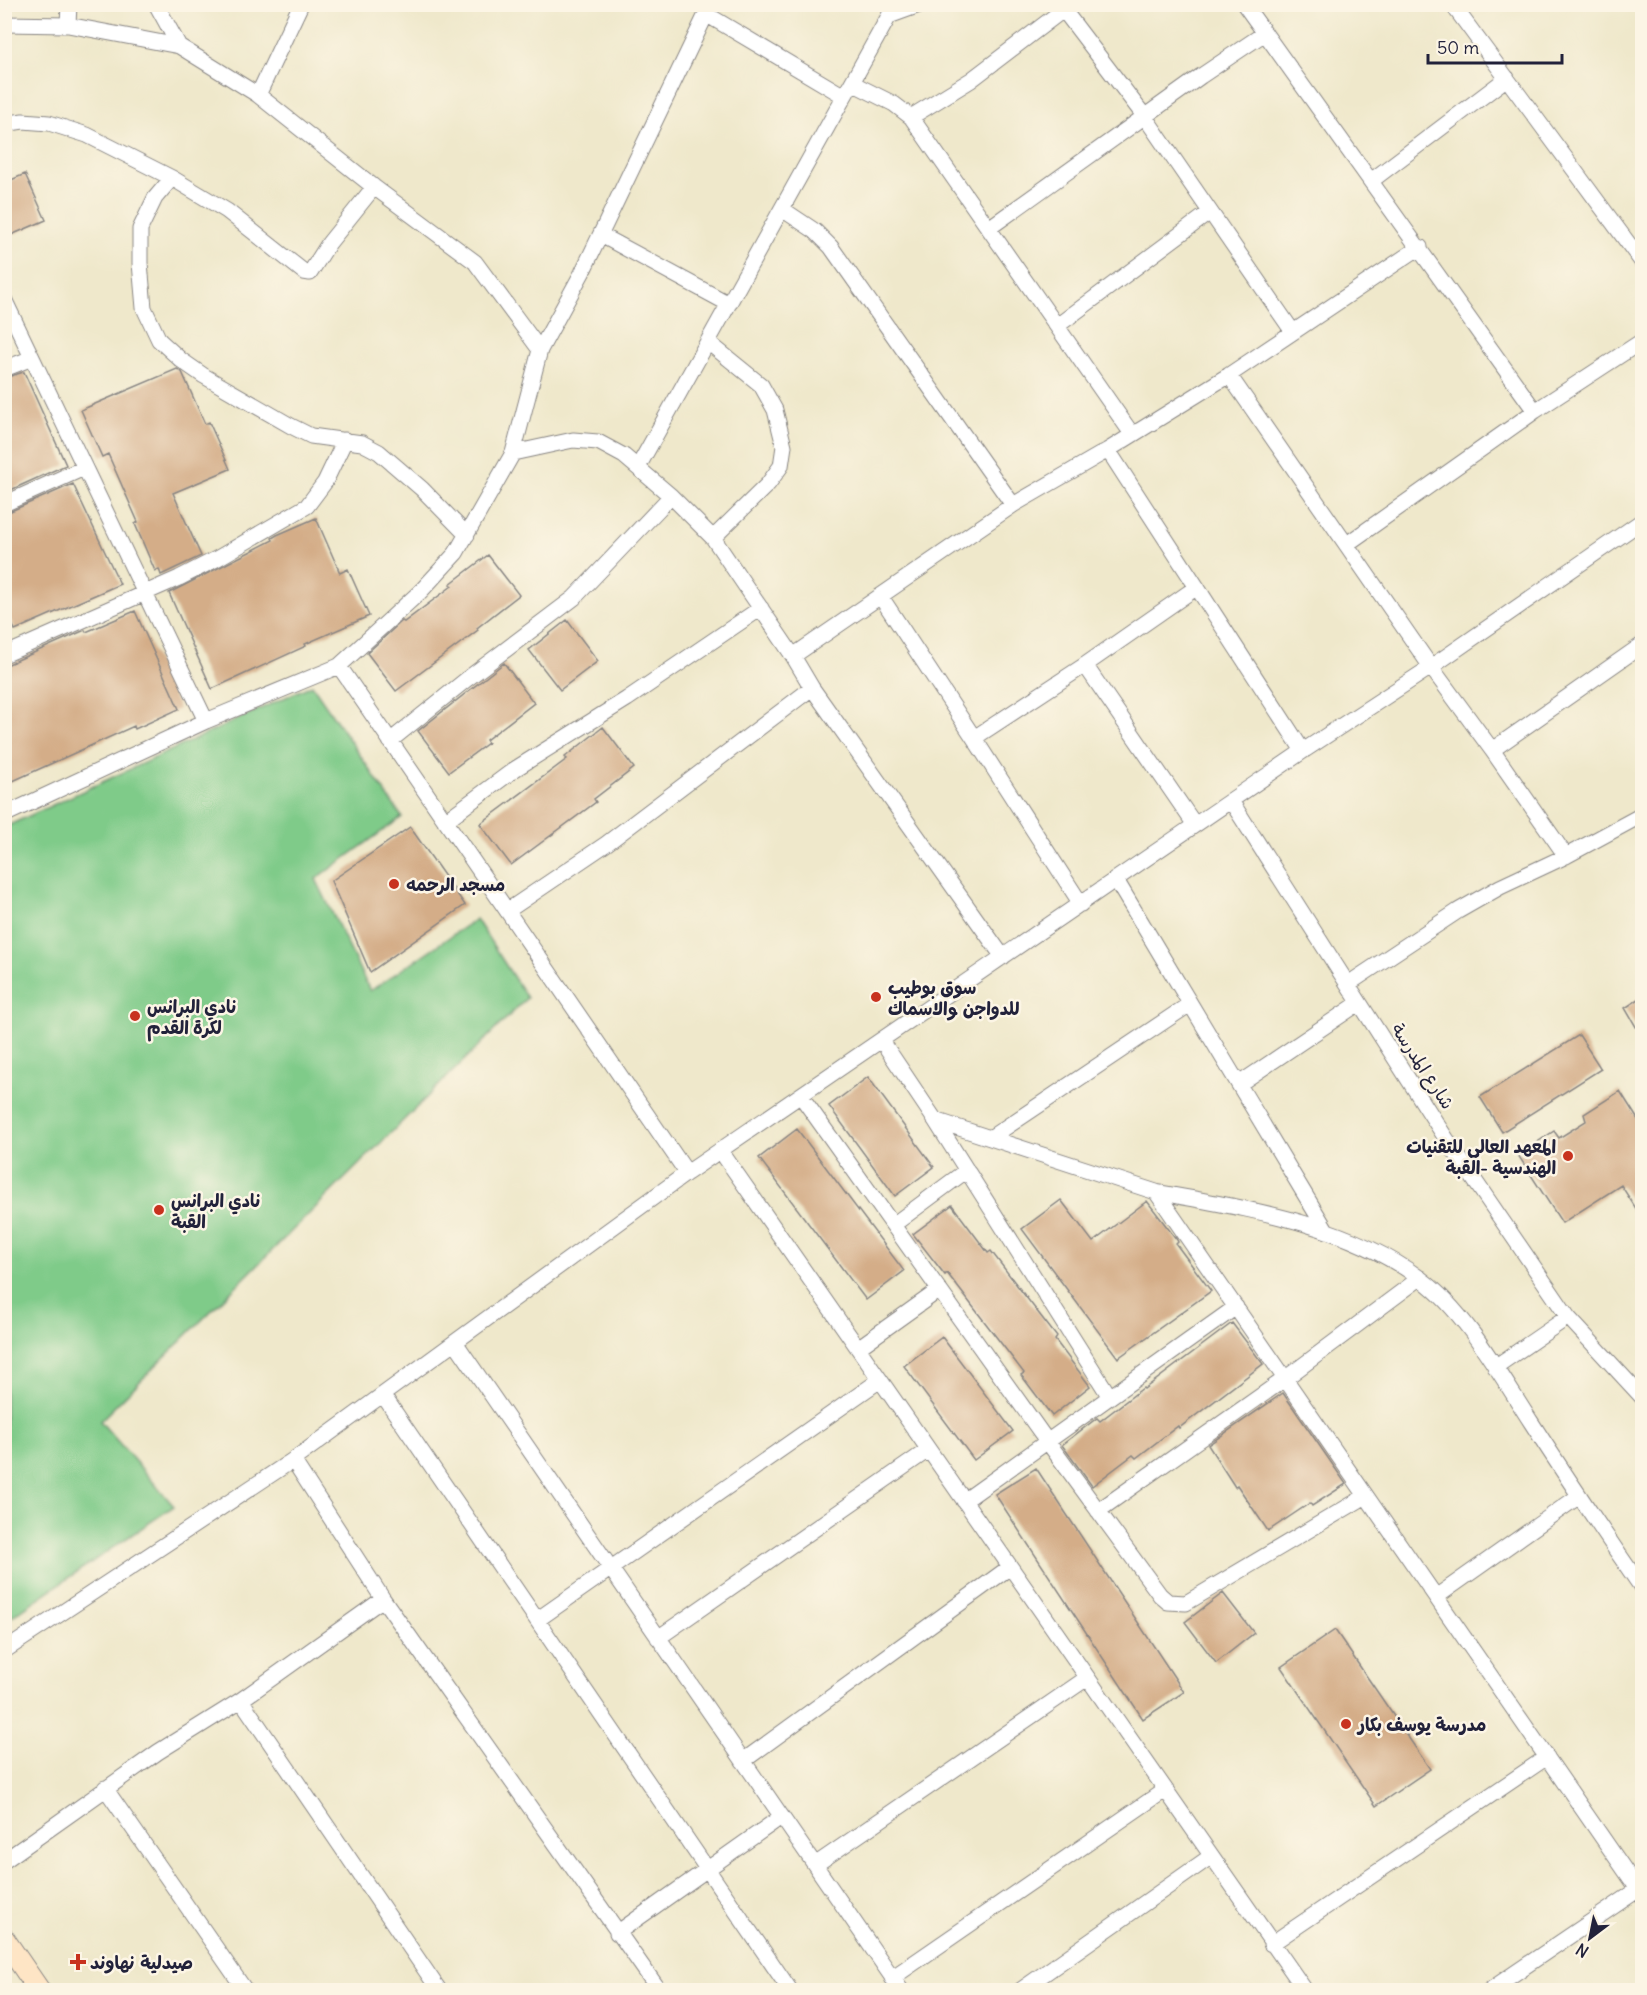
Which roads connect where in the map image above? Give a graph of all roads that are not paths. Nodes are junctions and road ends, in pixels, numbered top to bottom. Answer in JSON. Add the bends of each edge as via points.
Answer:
{"nodes":[{"id":1,"x":69,"y":4,"type":"edge"},
{"id":2,"x":156,"y":4,"type":"edge"},
{"id":3,"x":301,"y":4,"type":"edge"},
{"id":4,"x":922,"y":4,"type":"edge"},
{"id":5,"x":1244,"y":4,"type":"edge"},
{"id":6,"x":1452,"y":4,"type":"edge"},
{"id":7,"x":1061,"y":7,"type":"edge"},
{"id":8,"x":708,"y":10,"type":"edge"},
{"id":9,"x":891,"y":10,"type":"edge"},
{"id":10,"x":4,"y":24,"type":"edge"},
{"id":11,"x":68,"y":25,"type":"junction"},
{"id":12,"x":1265,"y":33,"type":"junction"},
{"id":13,"x":179,"y":46,"type":"junction"},
{"id":14,"x":1507,"y":78,"type":"junction"},
{"id":15,"x":848,"y":89,"type":"junction"},
{"id":16,"x":258,"y":95,"type":"junction"},
{"id":17,"x":911,"y":117,"type":"junction"},
{"id":18,"x":1145,"y":117,"type":"junction"},
{"id":19,"x":4,"y":124,"type":"edge"},
{"id":20,"x":172,"y":178,"type":"junction"},
{"id":21,"x":1371,"y":181,"type":"junction"},
{"id":22,"x":374,"y":187,"type":"junction"},
{"id":23,"x":782,"y":209,"type":"junction"},
{"id":24,"x":1209,"y":212,"type":"junction"},
{"id":25,"x":989,"y":228,"type":"junction"},
{"id":26,"x":601,"y":235,"type":"junction"},
{"id":27,"x":1420,"y":247,"type":"junction"},
{"id":28,"x":1640,"y":253,"type":"edge"},
{"id":29,"x":4,"y":299,"type":"edge"},
{"id":30,"x":729,"y":304,"type":"junction"},
{"id":31,"x":1057,"y":326,"type":"junction"},
{"id":32,"x":1293,"y":332,"type":"junction"},
{"id":33,"x":1642,"y":341,"type":"edge"},
{"id":34,"x":708,"y":342,"type":"junction"},
{"id":35,"x":540,"y":350,"type":"junction"},
{"id":36,"x":32,"y":358,"type":"junction"},
{"id":37,"x":4,"y":369,"type":"edge"},
{"id":38,"x":1229,"y":375,"type":"junction"},
{"id":39,"x":1535,"y":411,"type":"junction"},
{"id":40,"x":1132,"y":434,"type":"junction"},
{"id":41,"x":345,"y":440,"type":"junction"},
{"id":42,"x":1108,"y":450,"type":"junction"},
{"id":43,"x":513,"y":453,"type":"junction"},
{"id":44,"x":638,"y":467,"type":"junction"},
{"id":45,"x":84,"y":468,"type":"junction"},
{"id":46,"x":671,"y":496,"type":"junction"},
{"id":47,"x":4,"y":504,"type":"edge"},
{"id":48,"x":1013,"y":505,"type":"junction"},
{"id":49,"x":1642,"y":521,"type":"edge"},
{"id":50,"x":467,"y":534,"type":"junction"},
{"id":51,"x":713,"y":538,"type":"junction"},
{"id":52,"x":1347,"y":544,"type":"junction"},
{"id":53,"x":1197,"y":587,"type":"junction"},
{"id":54,"x":147,"y":593,"type":"junction"},
{"id":55,"x":881,"y":597,"type":"junction"},
{"id":56,"x":761,"y":608,"type":"junction"},
{"id":57,"x":1642,"y":645,"type":"edge"},
{"id":58,"x":4,"y":655,"type":"edge"},
{"id":59,"x":793,"y":656,"type":"junction"},
{"id":60,"x":1085,"y":665,"type":"junction"},
{"id":61,"x":339,"y":666,"type":"junction"},
{"id":62,"x":1431,"y":667,"type":"junction"},
{"id":63,"x":812,"y":688,"type":"junction"},
{"id":64,"x":206,"y":721,"type":"junction"},
{"id":65,"x":974,"y":738,"type":"junction"},
{"id":66,"x":390,"y":741,"type":"junction"},
{"id":67,"x":1492,"y":750,"type":"junction"},
{"id":68,"x":1302,"y":751,"type":"junction"},
{"id":69,"x":1231,"y":801,"type":"junction"},
{"id":70,"x":4,"y":815,"type":"edge"},
{"id":71,"x":1642,"y":817,"type":"edge"},
{"id":72,"x":446,"y":821,"type":"junction"},
{"id":73,"x":1195,"y":825,"type":"junction"},
{"id":74,"x":1566,"y":856,"type":"junction"},
{"id":75,"x":1116,"y":880,"type":"junction"},
{"id":76,"x":1080,"y":904,"type":"junction"},
{"id":77,"x":507,"y":911,"type":"junction"},
{"id":78,"x":1003,"y":957,"type":"junction"},
{"id":79,"x":1348,"y":984,"type":"junction"},
{"id":80,"x":1359,"y":1003,"type":"junction"},
{"id":81,"x":1190,"y":1004,"type":"junction"},
{"id":82,"x":882,"y":1041,"type":"junction"},
{"id":83,"x":1239,"y":1084,"type":"junction"},
{"id":84,"x":801,"y":1095,"type":"junction"},
{"id":85,"x":935,"y":1120,"type":"junction"},
{"id":86,"x":990,"y":1138,"type":"junction"},
{"id":87,"x":720,"y":1150,"type":"junction"},
{"id":88,"x":967,"y":1170,"type":"junction"},
{"id":89,"x":687,"y":1173,"type":"junction"},
{"id":90,"x":1156,"y":1192,"type":"junction"},
{"id":91,"x":893,"y":1225,"type":"junction"},
{"id":92,"x":1325,"y":1228,"type":"junction"},
{"id":93,"x":1420,"y":1278,"type":"junction"},
{"id":94,"x":939,"y":1290,"type":"junction"},
{"id":95,"x":1236,"y":1307,"type":"junction"},
{"id":96,"x":1568,"y":1317,"type":"junction"},
{"id":97,"x":455,"y":1342,"type":"junction"},
{"id":98,"x":858,"y":1348,"type":"junction"},
{"id":99,"x":1495,"y":1366,"type":"junction"},
{"id":100,"x":1286,"y":1378,"type":"junction"},
{"id":101,"x":880,"y":1380,"type":"junction"},
{"id":102,"x":383,"y":1395,"type":"junction"},
{"id":103,"x":1110,"y":1396,"type":"junction"},
{"id":104,"x":1642,"y":1398,"type":"edge"},
{"id":105,"x":1047,"y":1441,"type":"junction"},
{"id":106,"x":928,"y":1450,"type":"junction"},
{"id":107,"x":293,"y":1460,"type":"junction"},
{"id":108,"x":1366,"y":1496,"type":"junction"},
{"id":109,"x":1579,"y":1496,"type":"junction"},
{"id":110,"x":964,"y":1501,"type":"junction"},
{"id":111,"x":1098,"y":1511,"type":"junction"},
{"id":112,"x":1010,"y":1568,"type":"junction"},
{"id":113,"x":611,"y":1569,"type":"junction"},
{"id":114,"x":1642,"y":1588,"type":"edge"},
{"id":115,"x":1436,"y":1597,"type":"junction"},
{"id":116,"x":382,"y":1599,"type":"junction"},
{"id":117,"x":537,"y":1620,"type":"junction"},
{"id":118,"x":658,"y":1638,"type":"junction"},
{"id":119,"x":4,"y":1651,"type":"edge"},
{"id":120,"x":1087,"y":1678,"type":"junction"},
{"id":121,"x":241,"y":1700,"type":"junction"},
{"id":122,"x":1547,"y":1757,"type":"junction"},
{"id":123,"x":743,"y":1761,"type":"junction"},
{"id":124,"x":105,"y":1788,"type":"junction"},
{"id":125,"x":1165,"y":1790,"type":"junction"},
{"id":126,"x":781,"y":1817,"type":"junction"},
{"id":127,"x":1210,"y":1857,"type":"junction"},
{"id":128,"x":4,"y":1861,"type":"edge"},
{"id":129,"x":815,"y":1865,"type":"junction"},
{"id":130,"x":706,"y":1869,"type":"junction"},
{"id":131,"x":1641,"y":1890,"type":"edge"},
{"id":132,"x":617,"y":1933,"type":"junction"},
{"id":133,"x":4,"y":1939,"type":"edge"},
{"id":134,"x":1271,"y":1944,"type":"junction"},
{"id":135,"x":897,"y":1984,"type":"edge"},
{"id":136,"x":1511,"y":1985,"type":"edge"},
{"id":137,"x":39,"y":1990,"type":"edge"},
{"id":138,"x":245,"y":1990,"type":"edge"},
{"id":139,"x":440,"y":1990,"type":"edge"},
{"id":140,"x":657,"y":1990,"type":"edge"},
{"id":141,"x":790,"y":1990,"type":"edge"},
{"id":142,"x":1021,"y":1990,"type":"edge"},
{"id":143,"x":1305,"y":1990,"type":"edge"},
{"id":144,"x":1490,"y":1990,"type":"edge"}],
"edges":[{"from":1,"to":11,"type":"street"},
{"from":2,"to":13,"type":"street"},
{"from":3,"to":16,"type":"street"},
{"from":4,"to":9,"type":"street"},
{"from":5,"to":12,"type":"street"},
{"from":6,"to":14,"type":"street"},
{"from":7,"to":17,"type":"street","via":[[970,80]]},
{"from":7,"to":18,"type":"street"},
{"from":8,"to":15,"type":"street"},
{"from":8,"to":26,"type":"street"},
{"from":9,"to":15,"type":"street"},
{"from":10,"to":11,"type":"street"},
{"from":11,"to":13,"type":"street"},
{"from":12,"to":18,"type":"street"},
{"from":12,"to":21,"type":"street"},
{"from":13,"to":16,"type":"street"},
{"from":14,"to":21,"type":"street"},
{"from":14,"to":28,"type":"street"},
{"from":15,"to":17,"type":"street","via":[[894,104]]},
{"from":15,"to":23,"type":"street"},
{"from":16,"to":22,"type":"street"},
{"from":17,"to":25,"type":"street"},
{"from":18,"to":24,"type":"street"},
{"from":18,"to":25,"type":"street"},
{"from":19,"to":20,"type":"street","via":[[49,123],[87,135]]},
{"from":20,"to":22,"type":"street","via":[[227,211],[290,263],[310,273]]},
{"from":20,"to":41,"type":"street","via":[[155,198],[140,229],[144,308],[159,339],[204,376],[291,426],[311,436]]},
{"from":21,"to":27,"type":"street"},
{"from":22,"to":35,"type":"street","via":[[475,262]]},
{"from":23,"to":30,"type":"street"},
{"from":23,"to":48,"type":"street","via":[[831,247]]},
{"from":24,"to":31,"type":"street"},
{"from":24,"to":32,"type":"street"},
{"from":25,"to":31,"type":"street"},
{"from":26,"to":30,"type":"street"},
{"from":26,"to":35,"type":"street"},
{"from":27,"to":32,"type":"street"},
{"from":27,"to":39,"type":"street"},
{"from":29,"to":36,"type":"street"},
{"from":30,"to":34,"type":"street"},
{"from":31,"to":40,"type":"street"},
{"from":32,"to":38,"type":"street"},
{"from":33,"to":39,"type":"street"},
{"from":34,"to":44,"type":"street"},
{"from":34,"to":51,"type":"street","via":[[761,385],[776,410],[784,446],[782,466]]},
{"from":35,"to":43,"type":"street"},
{"from":36,"to":37,"type":"street"},
{"from":36,"to":45,"type":"street"},
{"from":38,"to":40,"type":"street"},
{"from":38,"to":52,"type":"street"},
{"from":39,"to":52,"type":"street"},
{"from":40,"to":42,"type":"street"},
{"from":41,"to":50,"type":"street","via":[[379,452]]},
{"from":41,"to":54,"type":"street","via":[[326,482],[307,506],[218,558]]},
{"from":42,"to":48,"type":"street"},
{"from":42,"to":53,"type":"street"},
{"from":43,"to":44,"type":"street","via":[[573,440],[598,442]]},
{"from":43,"to":50,"type":"street"},
{"from":44,"to":46,"type":"street"},
{"from":45,"to":47,"type":"street"},
{"from":45,"to":54,"type":"street"},
{"from":46,"to":51,"type":"street"},
{"from":46,"to":66,"type":"street","via":[[574,598]]},
{"from":48,"to":55,"type":"street"},
{"from":49,"to":62,"type":"street"},
{"from":50,"to":61,"type":"street","via":[[456,553],[422,591]]},
{"from":51,"to":56,"type":"street"},
{"from":52,"to":62,"type":"street"},
{"from":53,"to":60,"type":"street"},
{"from":53,"to":68,"type":"street"},
{"from":54,"to":58,"type":"street"},
{"from":54,"to":64,"type":"street"},
{"from":55,"to":59,"type":"street"},
{"from":55,"to":65,"type":"street"},
{"from":56,"to":59,"type":"street"},
{"from":56,"to":72,"type":"street","via":[[515,769]]},
{"from":57,"to":67,"type":"street"},
{"from":59,"to":63,"type":"street"},
{"from":60,"to":65,"type":"street"},
{"from":60,"to":73,"type":"street"},
{"from":61,"to":64,"type":"street"},
{"from":61,"to":66,"type":"street"},
{"from":62,"to":67,"type":"street"},
{"from":62,"to":68,"type":"street"},
{"from":63,"to":77,"type":"street","via":[[606,844]]},
{"from":63,"to":78,"type":"street"},
{"from":64,"to":70,"type":"street"},
{"from":65,"to":76,"type":"street"},
{"from":66,"to":72,"type":"street"},
{"from":67,"to":74,"type":"street"},
{"from":68,"to":69,"type":"street"},
{"from":69,"to":73,"type":"street"},
{"from":69,"to":79,"type":"street","name":"شارع المدرسة"},
{"from":71,"to":74,"type":"street"},
{"from":72,"to":77,"type":"street"},
{"from":73,"to":75,"type":"street"},
{"from":74,"to":79,"type":"street","via":[[1458,911]]},
{"from":75,"to":76,"type":"street"},
{"from":75,"to":81,"type":"street"},
{"from":76,"to":78,"type":"street"},
{"from":77,"to":89,"type":"street"},
{"from":78,"to":82,"type":"street"},
{"from":79,"to":80,"type":"street","name":"شارع المدرسة"},
{"from":80,"to":83,"type":"street"},
{"from":80,"to":96,"type":"street","name":"شارع المدرسة"},
{"from":81,"to":83,"type":"street"},
{"from":81,"to":86,"type":"street"},
{"from":82,"to":84,"type":"street"},
{"from":82,"to":85,"type":"street"},
{"from":83,"to":92,"type":"street"},
{"from":84,"to":87,"type":"street"},
{"from":84,"to":91,"type":"street"},
{"from":85,"to":86,"type":"street"},
{"from":85,"to":88,"type":"street"},
{"from":86,"to":90,"type":"street"},
{"from":87,"to":89,"type":"street"},
{"from":87,"to":98,"type":"street"},
{"from":88,"to":91,"type":"street"},
{"from":88,"to":103,"type":"street"},
{"from":89,"to":97,"type":"street"},
{"from":90,"to":92,"type":"street"},
{"from":90,"to":95,"type":"street"},
{"from":91,"to":94,"type":"street"},
{"from":92,"to":93,"type":"street"},
{"from":93,"to":99,"type":"street","via":[[1441,1296]]},
{"from":93,"to":100,"type":"street"},
{"from":94,"to":98,"type":"street"},
{"from":94,"to":105,"type":"street"},
{"from":95,"to":100,"type":"street"},
{"from":95,"to":103,"type":"street"},
{"from":96,"to":99,"type":"street"},
{"from":96,"to":104,"type":"street","name":"شارع المدرسة"},
{"from":97,"to":102,"type":"street"},
{"from":97,"to":113,"type":"street"},
{"from":98,"to":101,"type":"street"},
{"from":99,"to":109,"type":"street"},
{"from":100,"to":108,"type":"street"},
{"from":100,"to":111,"type":"street"},
{"from":101,"to":106,"type":"street"},
{"from":101,"to":113,"type":"street"},
{"from":102,"to":107,"type":"street"},
{"from":102,"to":117,"type":"street"},
{"from":103,"to":105,"type":"street"},
{"from":105,"to":110,"type":"street"},
{"from":105,"to":111,"type":"street"},
{"from":106,"to":110,"type":"street"},
{"from":106,"to":118,"type":"street"},
{"from":107,"to":116,"type":"street"},
{"from":107,"to":119,"type":"street"},
{"from":108,"to":111,"type":"street","via":[[1186,1603],[1178,1604],[1160,1595]]},
{"from":108,"to":115,"type":"street"},
{"from":109,"to":114,"type":"street"},
{"from":109,"to":115,"type":"street"},
{"from":110,"to":112,"type":"street"},
{"from":112,"to":120,"type":"street"},
{"from":112,"to":123,"type":"street"},
{"from":113,"to":117,"type":"street"},
{"from":113,"to":118,"type":"street"},
{"from":115,"to":122,"type":"street"},
{"from":116,"to":121,"type":"street"},
{"from":116,"to":132,"type":"street"},
{"from":117,"to":130,"type":"street"},
{"from":118,"to":123,"type":"street"},
{"from":120,"to":125,"type":"street"},
{"from":120,"to":129,"type":"street"},
{"from":121,"to":124,"type":"street"},
{"from":121,"to":139,"type":"street"},
{"from":122,"to":131,"type":"street"},
{"from":122,"to":134,"type":"street"},
{"from":123,"to":126,"type":"street"},
{"from":124,"to":128,"type":"street"},
{"from":124,"to":138,"type":"street"},
{"from":125,"to":127,"type":"street"},
{"from":125,"to":135,"type":"street"},
{"from":126,"to":129,"type":"street"},
{"from":126,"to":130,"type":"street"},
{"from":127,"to":134,"type":"street"},
{"from":127,"to":142,"type":"street"},
{"from":129,"to":135,"type":"street"},
{"from":130,"to":132,"type":"street"},
{"from":130,"to":141,"type":"street"},
{"from":131,"to":136,"type":"street"},
{"from":132,"to":140,"type":"street"},
{"from":133,"to":137,"type":"main road"},
{"from":134,"to":143,"type":"street"},
{"from":136,"to":144,"type":"street"}]}
